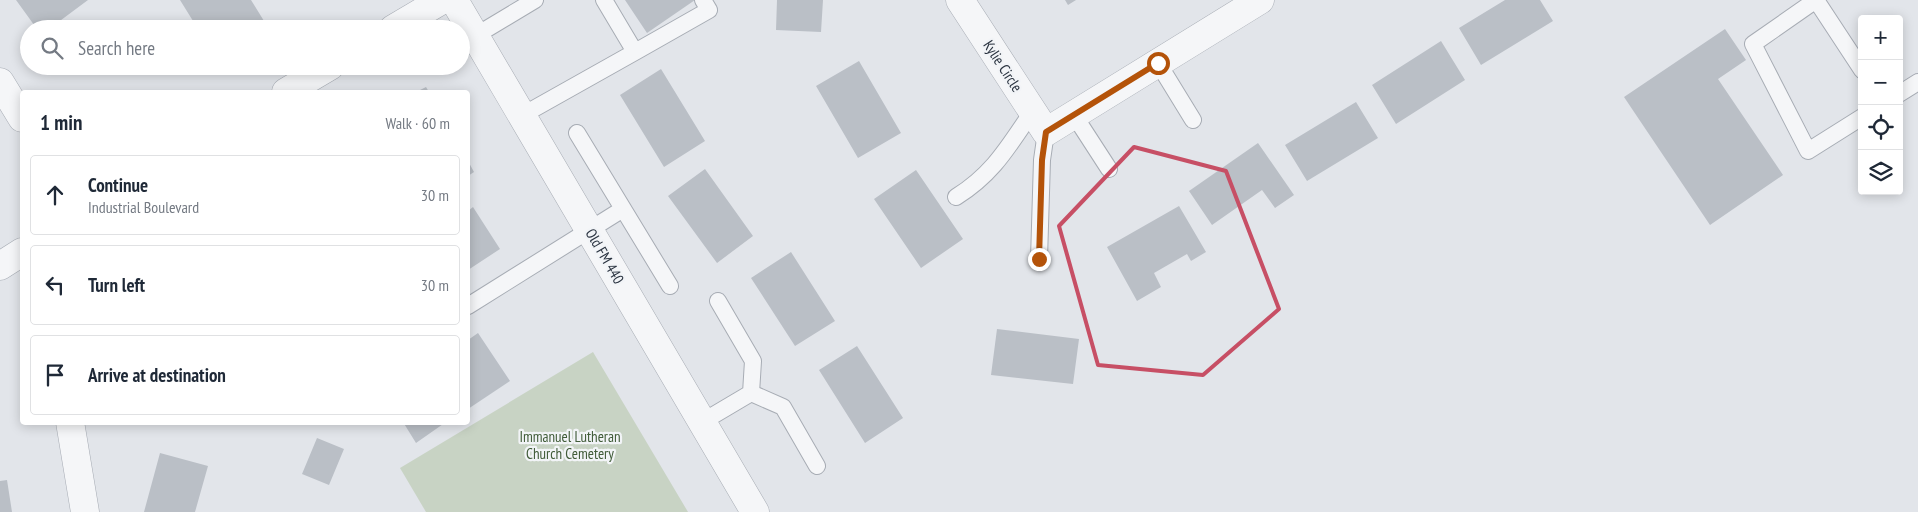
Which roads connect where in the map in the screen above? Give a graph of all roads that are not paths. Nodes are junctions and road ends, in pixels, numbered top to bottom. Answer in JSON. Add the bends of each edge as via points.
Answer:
{"nodes":[{"id":1,"x":442,"y":0,"type":"edge"},
{"id":2,"x":454,"y":0,"type":"edge"},
{"id":3,"x":535,"y":0,"type":"edge"},
{"id":4,"x":604,"y":0,"type":"edge"},
{"id":5,"x":702,"y":0,"type":"edge"},
{"id":6,"x":960,"y":0,"type":"edge"},
{"id":7,"x":1260,"y":0,"type":"edge"},
{"id":8,"x":408,"y":20,"type":"edge"},
{"id":9,"x":466,"y":20,"type":"edge"},
{"id":10,"x":470,"y":27,"type":"edge"},
{"id":11,"x":475,"y":36,"type":"junction"},
{"id":12,"x":635,"y":52,"type":"junction"},
{"id":13,"x":1158,"y":63,"type":"junction"},
{"id":14,"x":1858,"y":64,"type":"edge"},
{"id":15,"x":315,"y":75,"type":"edge"},
{"id":16,"x":0,"y":82,"type":"edge"},
{"id":17,"x":1918,"y":82,"type":"edge"},
{"id":18,"x":289,"y":90,"type":"edge"},
{"id":19,"x":1903,"y":91,"type":"edge"},
{"id":20,"x":20,"y":115,"type":"edge"},
{"id":21,"x":1074,"y":115,"type":"junction"},
{"id":22,"x":521,"y":116,"type":"junction"},
{"id":23,"x":1193,"y":120,"type":"dead end"},
{"id":24,"x":1858,"y":120,"type":"edge"},
{"id":25,"x":1039,"y":122,"type":"junction"},
{"id":26,"x":577,"y":133,"type":"dead end"},
{"id":27,"x":1109,"y":169,"type":"dead end"},
{"id":28,"x":956,"y":197,"type":"dead end"},
{"id":29,"x":623,"y":209,"type":"junction"},
{"id":30,"x":589,"y":229,"type":"junction"},
{"id":31,"x":20,"y":253,"type":"edge"},
{"id":32,"x":1039,"y":259,"type":"dead end"},
{"id":33,"x":0,"y":266,"type":"edge"},
{"id":34,"x":670,"y":286,"type":"dead end"},
{"id":35,"x":718,"y":301,"type":"dead end"},
{"id":36,"x":470,"y":305,"type":"edge"},
{"id":37,"x":751,"y":393,"type":"junction"},
{"id":38,"x":702,"y":422,"type":"junction"},
{"id":39,"x":70,"y":425,"type":"edge"},
{"id":40,"x":817,"y":466,"type":"dead end"},
{"id":41,"x":85,"y":512,"type":"edge"},
{"id":42,"x":755,"y":512,"type":"edge"}],
"edges":[{"from":1,"to":8,"type":"street"},
{"from":2,"to":9,"type":"street","name":"Old FM 440"},
{"from":3,"to":11,"type":"lane"},
{"from":4,"to":12,"type":"lane"},
{"from":5,"to":12,"type":"lane","via":[[709,10]]},
{"from":6,"to":25,"type":"street","name":"Kylie Circle"},
{"from":7,"to":13,"type":"street"},
{"from":10,"to":11,"type":"street","name":"Old FM 440"},
{"from":11,"to":22,"type":"street","name":"Old FM 440"},
{"from":12,"to":22,"type":"lane"},
{"from":13,"to":21,"type":"street"},
{"from":13,"to":23,"type":"lane"},
{"from":14,"to":24,"type":"lane","via":[[1816,0],[1753,44],[1808,151]]},
{"from":15,"to":18,"type":"street"},
{"from":16,"to":20,"type":"street"},
{"from":17,"to":19,"type":"lane"},
{"from":21,"to":25,"type":"street"},
{"from":21,"to":27,"type":"lane"},
{"from":22,"to":30,"type":"street","name":"Old FM 440"},
{"from":25,"to":28,"type":"lane","via":[[980,181]]},
{"from":25,"to":32,"type":"lane","via":[[1042,160]]},
{"from":26,"to":29,"type":"lane"},
{"from":29,"to":30,"type":"lane"},
{"from":29,"to":34,"type":"lane"},
{"from":30,"to":36,"type":"lane"},
{"from":30,"to":38,"type":"street","name":"Old FM 440"},
{"from":31,"to":33,"type":"street"},
{"from":35,"to":37,"type":"lane","via":[[753,361]]},
{"from":37,"to":38,"type":"lane"},
{"from":37,"to":40,"type":"lane","via":[[784,407]]},
{"from":38,"to":42,"type":"street","name":"Old FM 440"},
{"from":39,"to":41,"type":"street"}]}
